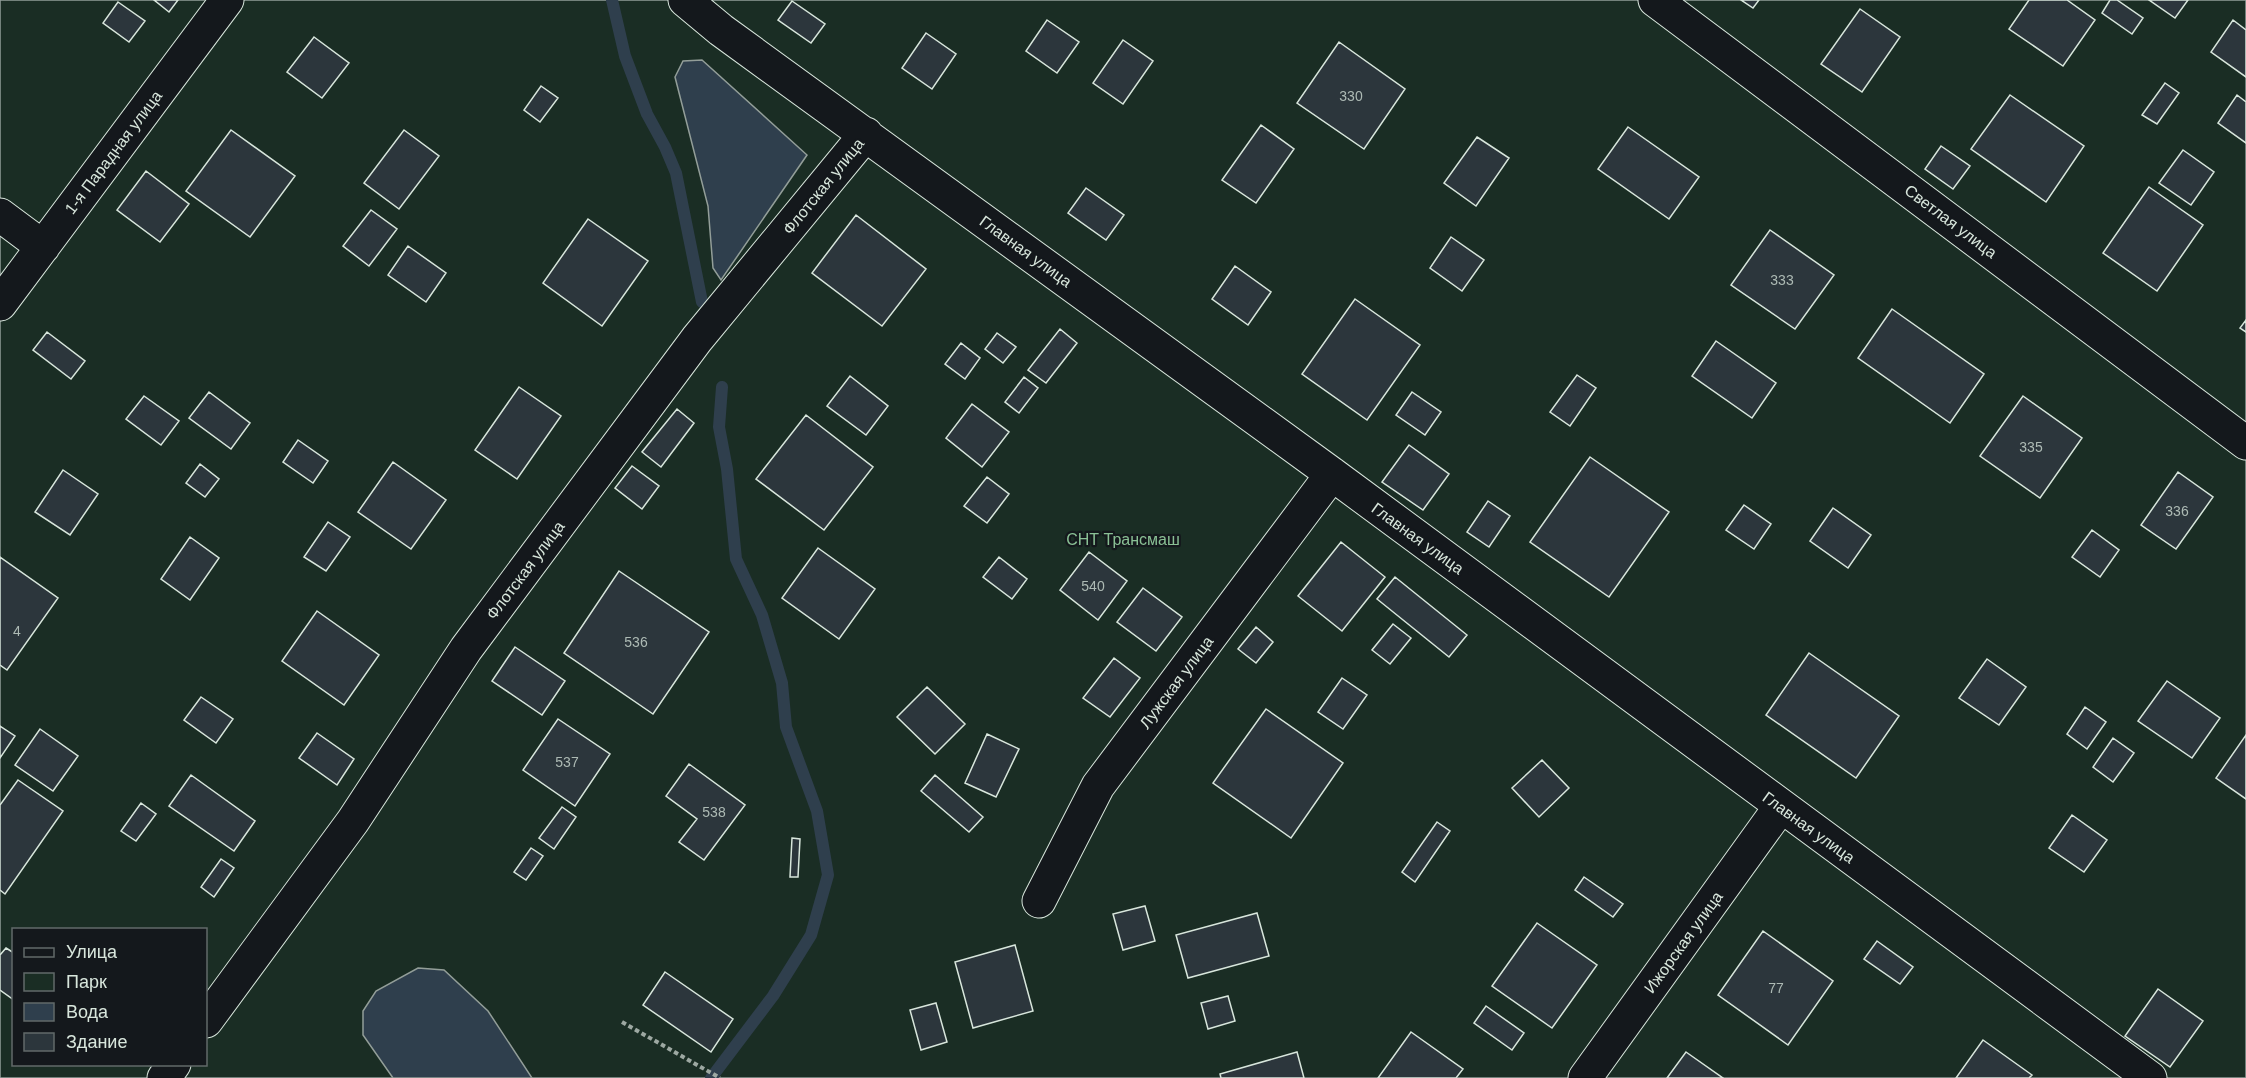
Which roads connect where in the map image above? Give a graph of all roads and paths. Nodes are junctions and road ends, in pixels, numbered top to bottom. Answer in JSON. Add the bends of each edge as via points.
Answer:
{"nodes":[{"id":1,"x":227,"y":0,"type":"edge"},
{"id":2,"x":685,"y":0,"type":"edge"},
{"id":3,"x":1655,"y":0,"type":"edge"},
{"id":4,"x":866,"y":134,"type":"junction"},
{"id":5,"x":0,"y":215,"type":"edge"},
{"id":6,"x":43,"y":247,"type":"junction"},
{"id":7,"x":0,"y":304,"type":"edge"},
{"id":8,"x":2246,"y":443,"type":"edge"},
{"id":9,"x":1332,"y":474,"type":"junction"},
{"id":10,"x":1781,"y":806,"type":"junction"},
{"id":11,"x":1039,"y":901,"type":"dead end"},
{"id":12,"x":207,"y":1020,"type":"edge"},
{"id":13,"x":622,"y":1022,"type":"dead end"},
{"id":14,"x":173,"y":1066,"type":"edge"},
{"id":15,"x":164,"y":1078,"type":"edge"},
{"id":16,"x":720,"y":1078,"type":"edge"},
{"id":17,"x":1585,"y":1078,"type":"edge"},
{"id":18,"x":2150,"y":1078,"type":"edge"}],
"edges":[{"from":1,"to":6,"type":"street","name":"1-я Парадная улица"},
{"from":2,"to":4,"type":"street","name":"Главная улица"},
{"from":3,"to":8,"type":"street","name":"Светлая улица"},
{"from":4,"to":9,"type":"street","name":"Главная улица"},
{"from":4,"to":12,"type":"street","name":"Флотская улица","via":[[697,339],[473,640],[353,821]]},
{"from":5,"to":6,"type":"street"},
{"from":6,"to":7,"type":"street","name":"1-я Парадная улица"},
{"from":9,"to":10,"type":"street","name":"Главная улица"},
{"from":9,"to":11,"type":"street","name":"Лужская улица","via":[[1098,786]]},
{"from":10,"to":17,"type":"street","name":"Ижорская улица"},
{"from":10,"to":18,"type":"street","name":"Главная улица"},
{"from":13,"to":16,"type":"path"},
{"from":14,"to":15,"type":"street"}]}
